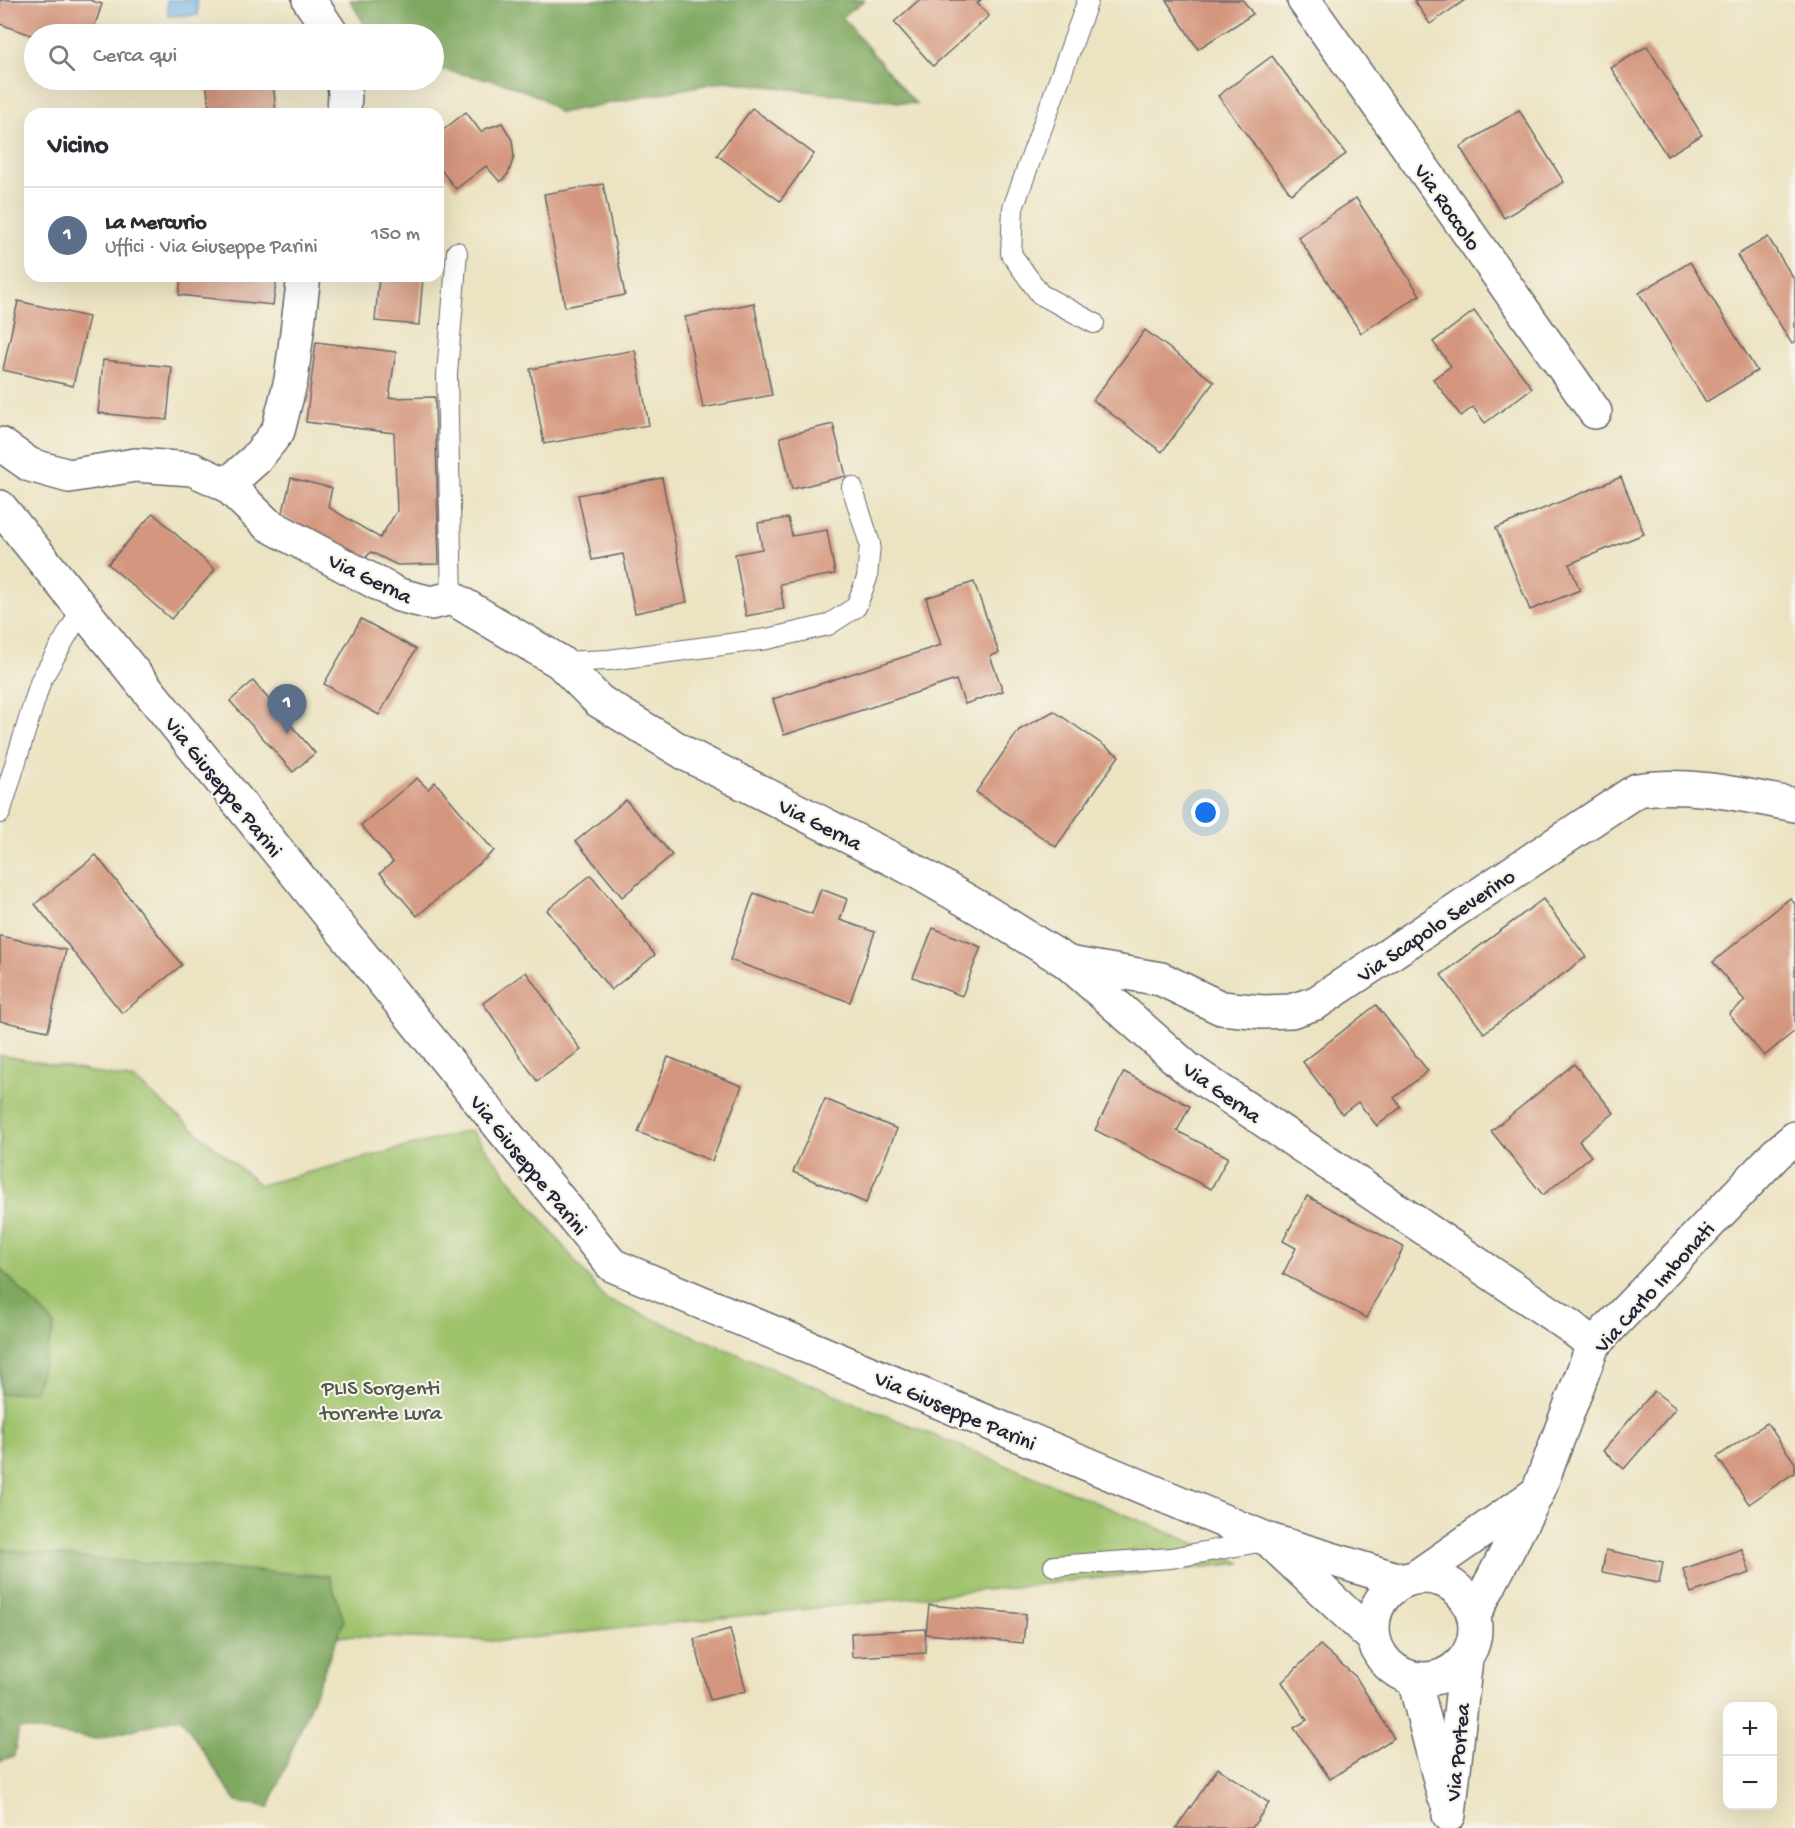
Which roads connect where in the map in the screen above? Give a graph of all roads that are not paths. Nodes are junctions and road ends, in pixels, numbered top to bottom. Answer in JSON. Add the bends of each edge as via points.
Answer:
{"nodes":[{"id":1,"x":309,"y":0,"type":"edge"},
{"id":2,"x":1088,"y":0,"type":"edge"},
{"id":3,"x":1304,"y":0,"type":"edge"},
{"id":4,"x":325,"y":24,"type":"edge"},
{"id":5,"x":345,"y":90,"type":"edge"},
{"id":6,"x":344,"y":108,"type":"edge"},
{"id":7,"x":457,"y":252,"type":"dead end"},
{"id":8,"x":303,"y":282,"type":"edge"},
{"id":9,"x":1094,"y":323,"type":"dead end"},
{"id":10,"x":1595,"y":412,"type":"dead end"},
{"id":11,"x":0,"y":444,"type":"edge"},
{"id":12,"x":227,"y":485,"type":"junction"},
{"id":13,"x":852,"y":487,"type":"dead end"},
{"id":14,"x":0,"y":507,"type":"edge"},
{"id":15,"x":452,"y":598,"type":"junction"},
{"id":16,"x":82,"y":609,"type":"junction"},
{"id":17,"x":560,"y":662,"type":"junction"},
{"id":18,"x":1795,"y":805,"type":"edge"},
{"id":19,"x":0,"y":813,"type":"edge"},
{"id":20,"x":1067,"y":962,"type":"junction"},
{"id":21,"x":1795,"y":1138,"type":"edge"},
{"id":22,"x":1593,"y":1345,"type":"junction"},
{"id":23,"x":1538,"y":1492,"type":"junction"},
{"id":24,"x":1269,"y":1540,"type":"junction"},
{"id":25,"x":1054,"y":1566,"type":"dead end"},
{"id":26,"x":1410,"y":1579,"type":"junction"},
{"id":27,"x":1474,"y":1615,"type":"junction"},
{"id":28,"x":1373,"y":1638,"type":"junction"},
{"id":29,"x":1466,"y":1658,"type":"junction"},
{"id":30,"x":1414,"y":1679,"type":"junction"},
{"id":31,"x":1450,"y":1821,"type":"edge"}],
"edges":[{"from":1,"to":4,"type":"street"},
{"from":2,"to":9,"type":"lane","via":[[1013,208],[1011,254],[1040,294]]},
{"from":3,"to":10,"type":"street","name":"Via Roccolo"},
{"from":5,"to":6,"type":"street"},
{"from":7,"to":15,"type":"lane","via":[[447,374]]},
{"from":8,"to":12,"type":"street","via":[[291,380],[278,431],[256,459]]},
{"from":11,"to":12,"type":"street","name":"Via Gerna","via":[[30,465],[69,476],[135,465],[192,469]]},
{"from":12,"to":15,"type":"street","name":"Via Gerna","via":[[267,524],[399,595],[431,603]]},
{"from":13,"to":17,"type":"lane","via":[[870,544],[867,578],[856,607],[828,625],[767,639],[609,660]]},
{"from":14,"to":16,"type":"street","name":"Via Giuseppe Parini"},
{"from":15,"to":17,"type":"street","name":"Via Gerna"},
{"from":16,"to":19,"type":"lane","via":[[41,680]]},
{"from":16,"to":24,"type":"street","name":"Via Giuseppe Parini","via":[[612,1265]]},
{"from":17,"to":20,"type":"street","name":"Via Gerna","via":[[598,702],[686,754],[914,870]]},
{"from":18,"to":20,"type":"street","name":"Via Scapolo Severino","via":[[1689,787],[1637,790],[1316,1003],[1291,1011],[1221,1008],[1161,979]]},
{"from":20,"to":22,"type":"street","name":"Via Gerna","via":[[1188,1069]]},
{"from":21,"to":22,"type":"street","name":"Via Carlo Imbonati"},
{"from":22,"to":23,"type":"street","name":"Via Carlo Imbonati"},
{"from":23,"to":26,"type":"street"},
{"from":23,"to":27,"type":"street","name":"Via Carlo Imbonati"},
{"from":24,"to":25,"type":"lane","via":[[1171,1558]]},
{"from":24,"to":26,"type":"street","name":"Via Giuseppe Parini"},
{"from":24,"to":28,"type":"street","name":"Via Giuseppe Parini"},
{"from":26,"to":27,"type":"street","via":[[1435,1578],[1452,1585],[1466,1598]]},
{"from":26,"to":28,"type":"street","via":[[1389,1591],[1378,1605]]},
{"from":27,"to":29,"type":"street","via":[[1475,1638]]},
{"from":28,"to":30,"type":"street","via":[[1381,1657],[1395,1671]]},
{"from":29,"to":30,"type":"street","via":[[1443,1676]]},
{"from":29,"to":31,"type":"street","name":"Via Portea"},
{"from":30,"to":31,"type":"street","name":"Via Portea"}]}
